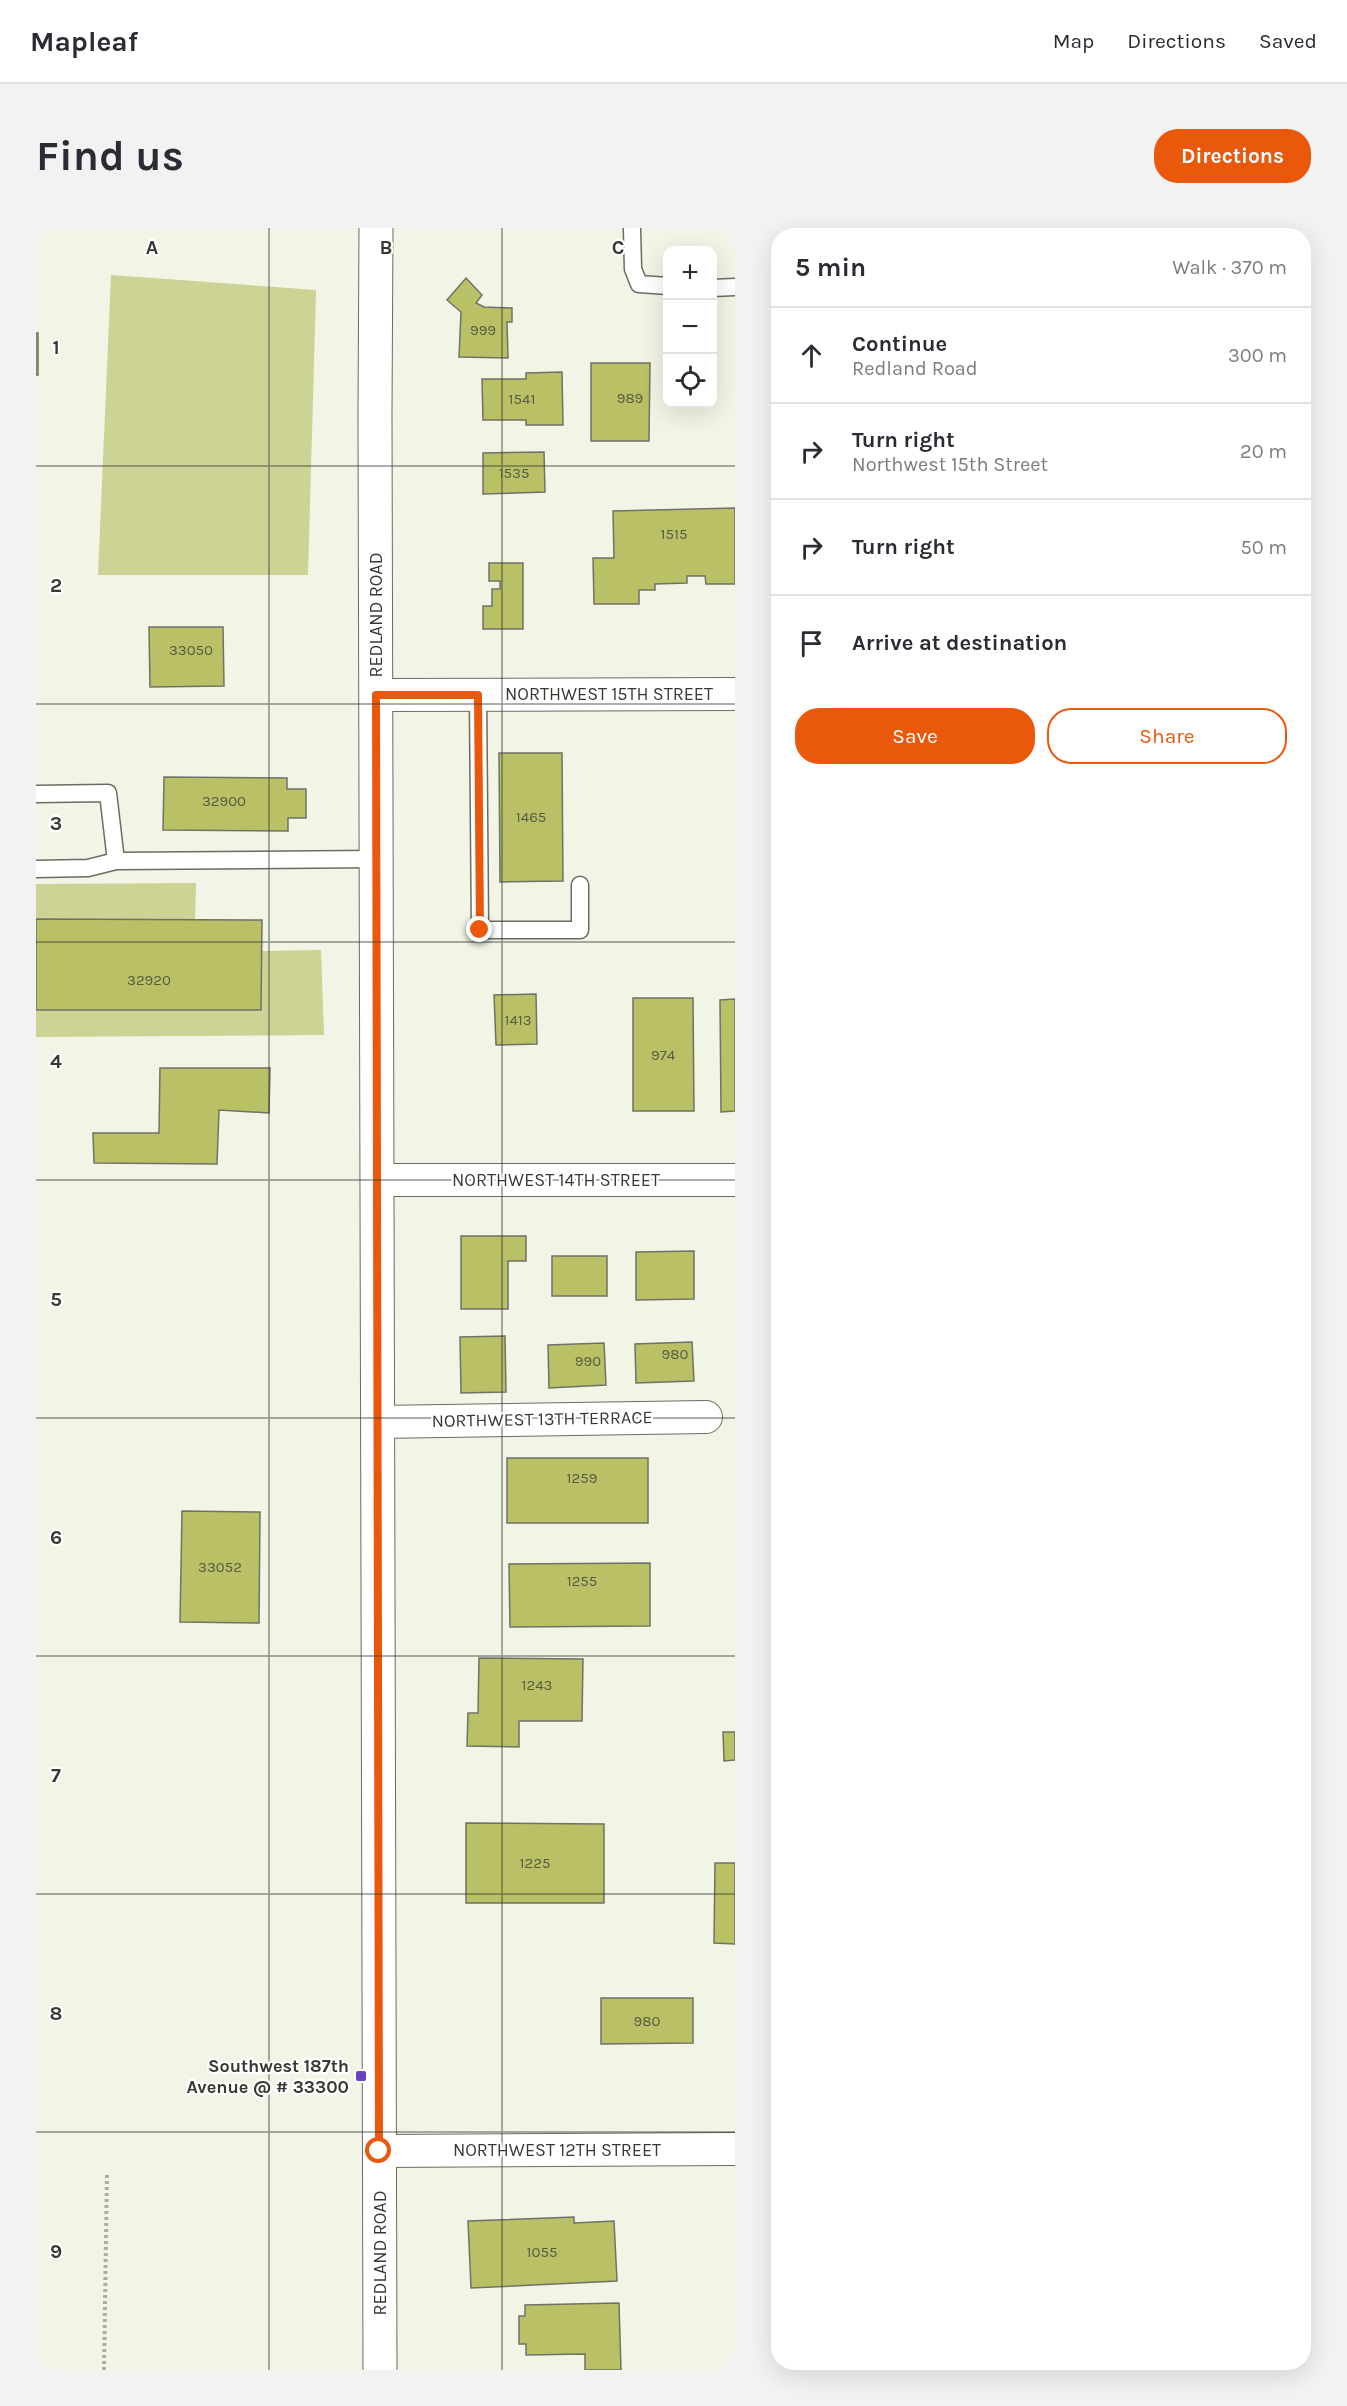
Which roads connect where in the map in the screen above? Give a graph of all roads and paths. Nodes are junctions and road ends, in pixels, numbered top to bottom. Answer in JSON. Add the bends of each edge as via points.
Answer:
{"nodes":[{"id":1,"x":376,"y":228,"type":"edge"},
{"id":2,"x":632,"y":228,"type":"edge"},
{"id":3,"x":663,"y":286,"type":"edge"},
{"id":4,"x":735,"y":287,"type":"edge"},
{"id":5,"x":717,"y":288,"type":"edge"},
{"id":6,"x":735,"y":694,"type":"edge"},
{"id":7,"x":376,"y":695,"type":"junction"},
{"id":8,"x":478,"y":695,"type":"junction"},
{"id":9,"x":36,"y":794,"type":"edge"},
{"id":10,"x":376,"y":859,"type":"junction"},
{"id":11,"x":116,"y":861,"type":"junction"},
{"id":12,"x":36,"y":869,"type":"edge"},
{"id":13,"x":580,"y":885,"type":"dead end"},
{"id":14,"x":377,"y":1180,"type":"junction"},
{"id":15,"x":735,"y":1180,"type":"edge"},
{"id":16,"x":706,"y":1417,"type":"dead end"},
{"id":17,"x":378,"y":1422,"type":"junction"},
{"id":18,"x":735,"y":2149,"type":"edge"},
{"id":19,"x":379,"y":2151,"type":"junction"},
{"id":20,"x":106,"y":2173,"type":"dead end"},
{"id":21,"x":104,"y":2370,"type":"edge"},
{"id":22,"x":380,"y":2370,"type":"edge"}],
"edges":[{"from":1,"to":7,"type":"street","name":"REDLAND ROAD"},
{"from":2,"to":3,"type":"lane","via":[[633,269],[639,284]]},
{"from":4,"to":5,"type":"lane"},
{"from":6,"to":8,"type":"street","name":"NORTHWEST 15TH STREET"},
{"from":7,"to":8,"type":"street","name":"NORTHWEST 15TH STREET"},
{"from":7,"to":10,"type":"street","name":"REDLAND ROAD"},
{"from":8,"to":13,"type":"lane","via":[[480,930],[580,930]]},
{"from":9,"to":11,"type":"lane","via":[[108,793]]},
{"from":10,"to":11,"type":"lane"},
{"from":10,"to":14,"type":"street","name":"REDLAND ROAD"},
{"from":11,"to":12,"type":"lane","via":[[88,868]]},
{"from":14,"to":15,"type":"street","name":"NORTHWEST 14TH STREET"},
{"from":14,"to":17,"type":"street","name":"REDLAND ROAD"},
{"from":16,"to":17,"type":"street","name":"NORTHWEST 13TH TERRACE"},
{"from":17,"to":19,"type":"street","name":"REDLAND ROAD"},
{"from":18,"to":19,"type":"street","name":"NORTHWEST 12TH STREET"},
{"from":19,"to":22,"type":"street","name":"REDLAND ROAD"},
{"from":20,"to":21,"type":"path"}]}
